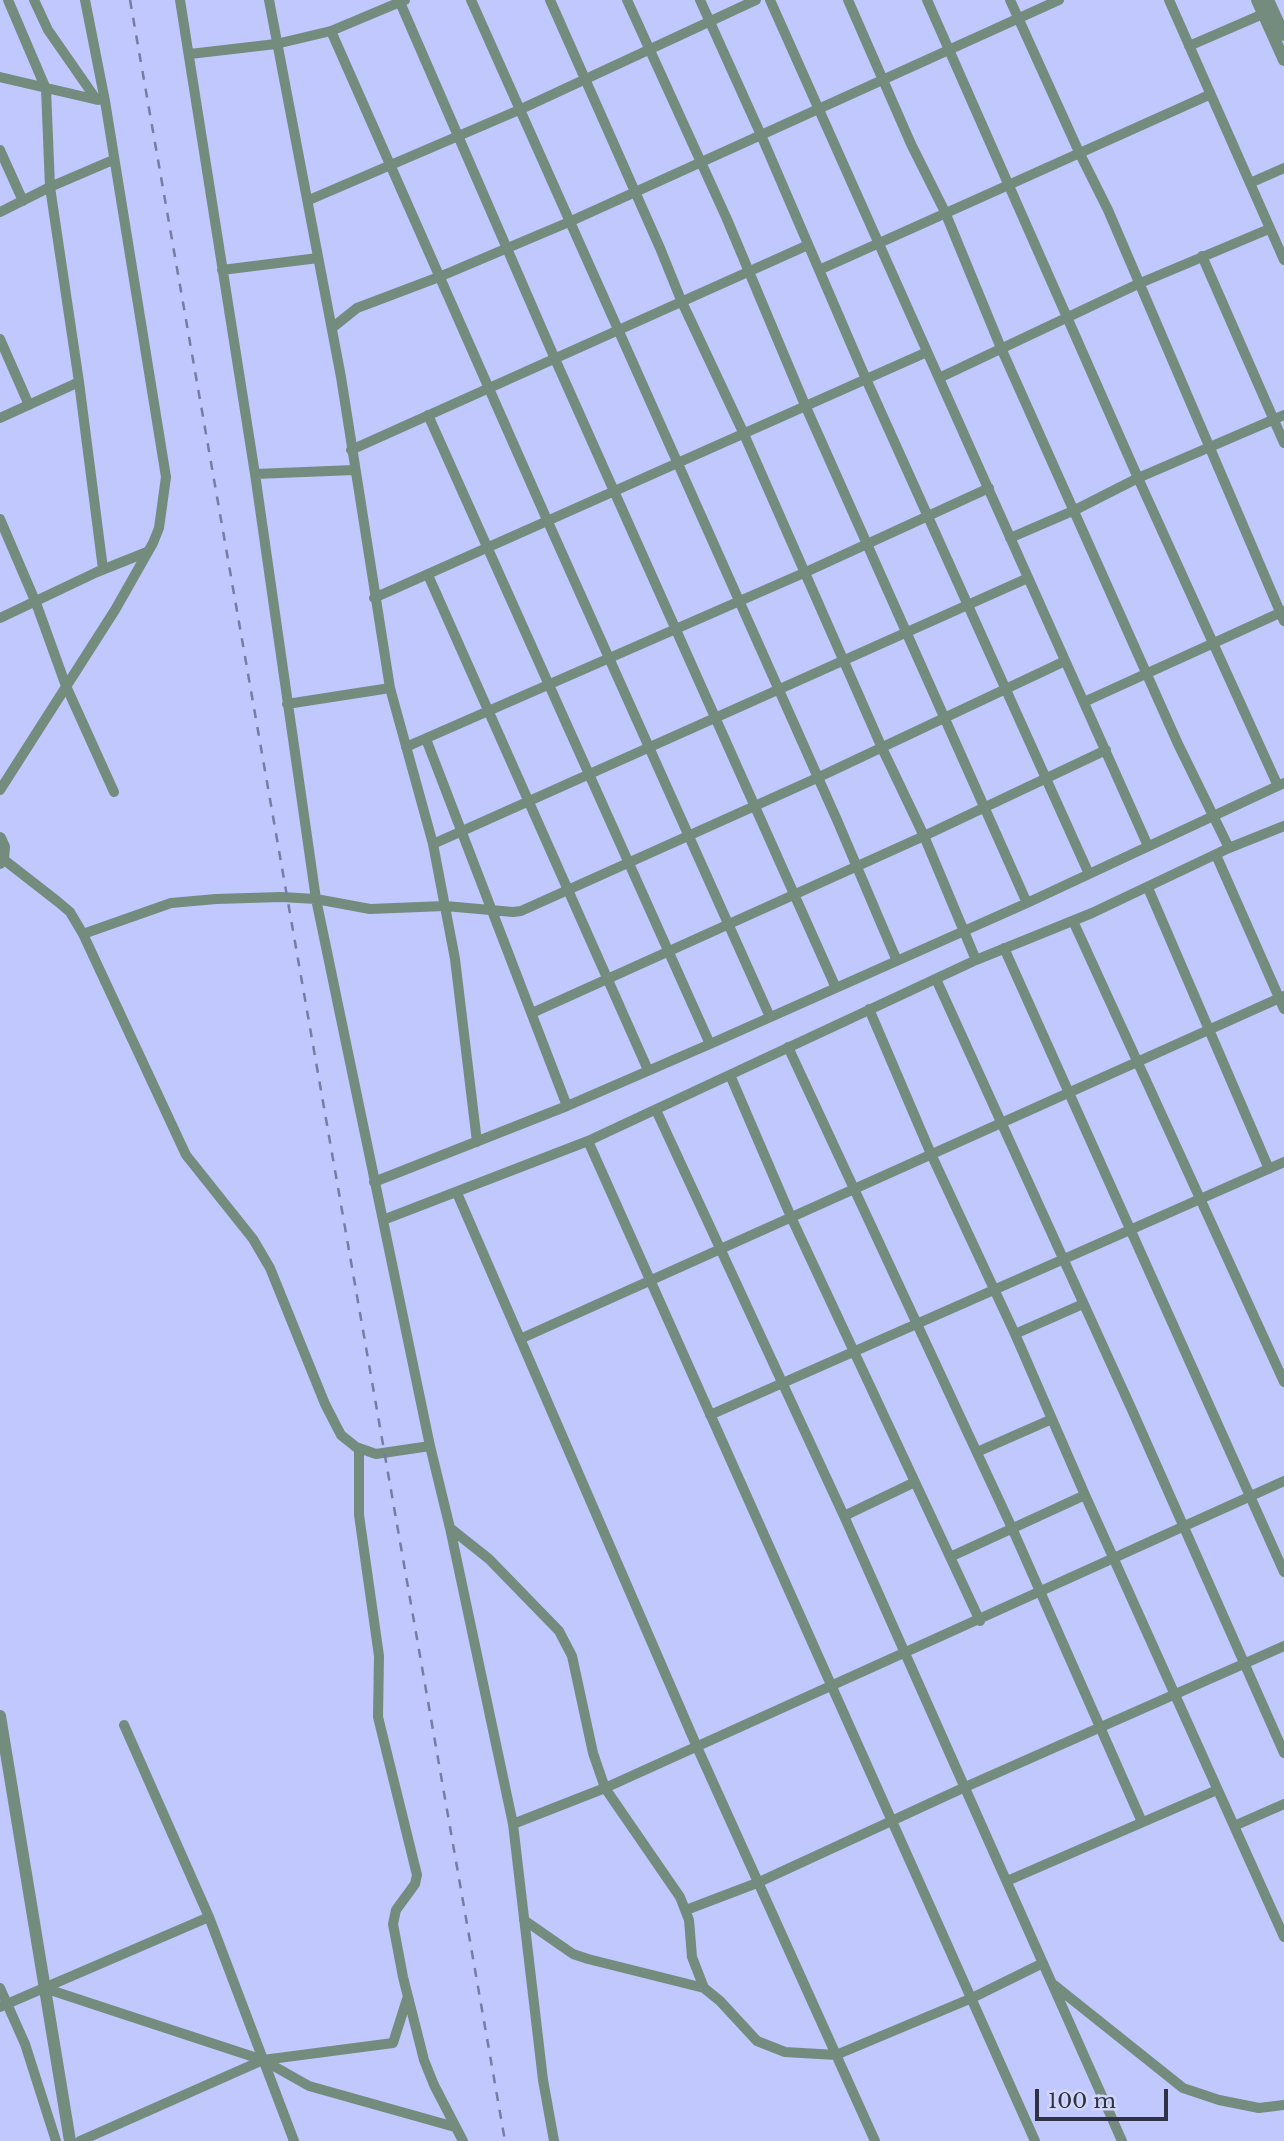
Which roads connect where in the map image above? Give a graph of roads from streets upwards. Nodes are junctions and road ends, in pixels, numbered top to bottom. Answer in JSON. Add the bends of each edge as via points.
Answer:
{"nodes":[{"id":1,"x":8,"y":0,"type":"edge"},
{"id":2,"x":34,"y":0,"type":"edge"},
{"id":3,"x":85,"y":0,"type":"edge"},
{"id":4,"x":180,"y":0,"type":"edge"},
{"id":5,"x":269,"y":0,"type":"edge"},
{"id":6,"x":471,"y":0,"type":"edge"},
{"id":7,"x":550,"y":0,"type":"edge"},
{"id":8,"x":627,"y":0,"type":"edge"},
{"id":9,"x":700,"y":0,"type":"edge"},
{"id":10,"x":756,"y":0,"type":"edge"},
{"id":11,"x":770,"y":0,"type":"edge"},
{"id":12,"x":848,"y":0,"type":"edge"},
{"id":13,"x":927,"y":0,"type":"edge"},
{"id":14,"x":1010,"y":0,"type":"edge"},
{"id":15,"x":1059,"y":0,"type":"edge"},
{"id":16,"x":1169,"y":0,"type":"edge"},
{"id":17,"x":1257,"y":0,"type":"edge"},
{"id":18,"x":1268,"y":0,"type":"edge"},
{"id":19,"x":402,"y":1,"type":"edge"},
{"id":20,"x":1263,"y":14,"type":"junction"},
{"id":21,"x":1018,"y":18,"type":"junction"},
{"id":22,"x":709,"y":21,"type":"junction"},
{"id":23,"x":331,"y":31,"type":"junction"},
{"id":24,"x":1284,"y":35,"type":"edge"},
{"id":25,"x":276,"y":44,"type":"junction"},
{"id":26,"x":1189,"y":46,"type":"junction"},
{"id":27,"x":949,"y":48,"type":"junction"},
{"id":28,"x":649,"y":49,"type":"junction"},
{"id":29,"x":190,"y":54,"type":"junction"},
{"id":30,"x":1284,"y":61,"type":"edge"},
{"id":31,"x":0,"y":77,"type":"edge"},
{"id":32,"x":882,"y":79,"type":"junction"},
{"id":33,"x":585,"y":81,"type":"junction"},
{"id":34,"x":46,"y":89,"type":"junction"},
{"id":35,"x":1209,"y":95,"type":"junction"},
{"id":36,"x":100,"y":100,"type":"junction"},
{"id":37,"x":820,"y":108,"type":"junction"},
{"id":38,"x":519,"y":110,"type":"junction"},
{"id":39,"x":761,"y":135,"type":"junction"},
{"id":40,"x":458,"y":136,"type":"junction"},
{"id":41,"x":0,"y":150,"type":"edge"},
{"id":42,"x":1079,"y":152,"type":"junction"},
{"id":43,"x":113,"y":160,"type":"junction"},
{"id":44,"x":701,"y":162,"type":"junction"},
{"id":45,"x":391,"y":166,"type":"junction"},
{"id":46,"x":1284,"y":168,"type":"edge"},
{"id":47,"x":1010,"y":183,"type":"junction"},
{"id":48,"x":1250,"y":183,"type":"junction"},
{"id":49,"x":50,"y":187,"type":"junction"},
{"id":50,"x":635,"y":192,"type":"junction"},
{"id":51,"x":309,"y":200,"type":"junction"},
{"id":52,"x":23,"y":201,"type":"junction"},
{"id":53,"x":0,"y":212,"type":"edge"},
{"id":54,"x":945,"y":212,"type":"junction"},
{"id":55,"x":569,"y":222,"type":"junction"},
{"id":56,"x":1269,"y":229,"type":"junction"},
{"id":57,"x":879,"y":242,"type":"junction"},
{"id":58,"x":808,"y":245,"type":"junction"},
{"id":59,"x":507,"y":248,"type":"junction"},
{"id":60,"x":1202,"y":256,"type":"junction"},
{"id":61,"x":317,"y":258,"type":"junction"},
{"id":62,"x":1284,"y":260,"type":"edge"},
{"id":63,"x":222,"y":270,"type":"junction"},
{"id":64,"x":819,"y":270,"type":"junction"},
{"id":65,"x":750,"y":271,"type":"junction"},
{"id":66,"x":439,"y":277,"type":"junction"},
{"id":67,"x":1138,"y":284,"type":"junction"},
{"id":68,"x":681,"y":300,"type":"junction"},
{"id":69,"x":1067,"y":317,"type":"junction"},
{"id":70,"x":332,"y":328,"type":"junction"},
{"id":71,"x":617,"y":330,"type":"junction"},
{"id":72,"x":0,"y":339,"type":"edge"},
{"id":73,"x":1001,"y":348,"type":"junction"},
{"id":74,"x":927,"y":352,"type":"junction"},
{"id":75,"x":555,"y":359,"type":"junction"},
{"id":76,"x":939,"y":377,"type":"junction"},
{"id":77,"x":866,"y":379,"type":"junction"},
{"id":78,"x":79,"y":382,"type":"junction"},
{"id":79,"x":490,"y":388,"type":"junction"},
{"id":80,"x":29,"y":405,"type":"junction"},
{"id":81,"x":805,"y":405,"type":"junction"},
{"id":82,"x":428,"y":415,"type":"junction"},
{"id":83,"x":1284,"y":415,"type":"edge"},
{"id":84,"x":0,"y":418,"type":"edge"},
{"id":85,"x":1273,"y":420,"type":"junction"},
{"id":86,"x":743,"y":432,"type":"junction"},
{"id":87,"x":1284,"y":443,"type":"edge"},
{"id":88,"x":1210,"y":448,"type":"junction"},
{"id":89,"x":351,"y":450,"type":"junction"},
{"id":90,"x":676,"y":463,"type":"junction"},
{"id":91,"x":354,"y":470,"type":"junction"},
{"id":92,"x":254,"y":474,"type":"junction"},
{"id":93,"x":1139,"y":478,"type":"junction"},
{"id":94,"x":989,"y":488,"type":"junction"},
{"id":95,"x":615,"y":491,"type":"junction"},
{"id":96,"x":1075,"y":510,"type":"junction"},
{"id":97,"x":929,"y":515,"type":"junction"},
{"id":98,"x":0,"y":519,"type":"edge"},
{"id":99,"x":548,"y":522,"type":"junction"},
{"id":100,"x":1010,"y":538,"type":"junction"},
{"id":101,"x":867,"y":544,"type":"junction"},
{"id":102,"x":488,"y":547,"type":"junction"},
{"id":103,"x":148,"y":552,"type":"junction"},
{"id":104,"x":103,"y":569,"type":"junction"},
{"id":105,"x":806,"y":572,"type":"junction"},
{"id":106,"x":428,"y":575,"type":"junction"},
{"id":107,"x":1028,"y":578,"type":"junction"},
{"id":108,"x":374,"y":598,"type":"junction"},
{"id":109,"x":738,"y":602,"type":"junction"},
{"id":110,"x":36,"y":603,"type":"junction"},
{"id":111,"x":969,"y":606,"type":"junction"},
{"id":112,"x":1283,"y":615,"type":"edge"},
{"id":113,"x":0,"y":618,"type":"edge"},
{"id":114,"x":677,"y":629,"type":"junction"},
{"id":115,"x":908,"y":634,"type":"junction"},
{"id":116,"x":1214,"y":645,"type":"junction"},
{"id":117,"x":608,"y":658,"type":"junction"},
{"id":118,"x":1065,"y":661,"type":"junction"},
{"id":119,"x":844,"y":662,"type":"junction"},
{"id":120,"x":1147,"y":674,"type":"junction"},
{"id":121,"x":549,"y":684,"type":"junction"},
{"id":122,"x":66,"y":686,"type":"junction"},
{"id":123,"x":390,"y":688,"type":"junction"},
{"id":124,"x":778,"y":690,"type":"junction"},
{"id":125,"x":1006,"y":690,"type":"junction"},
{"id":126,"x":1084,"y":702,"type":"junction"},
{"id":127,"x":287,"y":704,"type":"junction"},
{"id":128,"x":488,"y":712,"type":"junction"},
{"id":129,"x":716,"y":718,"type":"junction"},
{"id":130,"x":944,"y":719,"type":"junction"},
{"id":131,"x":426,"y":739,"type":"junction"},
{"id":132,"x":406,"y":747,"type":"junction"},
{"id":133,"x":650,"y":748,"type":"junction"},
{"id":134,"x":882,"y":748,"type":"junction"},
{"id":135,"x":1106,"y":750,"type":"junction"},
{"id":136,"x":589,"y":774,"type":"junction"},
{"id":137,"x":817,"y":778,"type":"junction"},
{"id":138,"x":1045,"y":778,"type":"junction"},
{"id":139,"x":1281,"y":784,"type":"edge"},
{"id":140,"x":0,"y":790,"type":"edge"},
{"id":141,"x":114,"y":792,"type":"dead end"},
{"id":142,"x":528,"y":802,"type":"junction"},
{"id":143,"x":754,"y":806,"type":"junction"},
{"id":144,"x":984,"y":807,"type":"junction"},
{"id":145,"x":1213,"y":817,"type":"junction"},
{"id":146,"x":1284,"y":826,"type":"edge"},
{"id":147,"x":461,"y":831,"type":"junction"},
{"id":148,"x":687,"y":834,"type":"junction"},
{"id":149,"x":924,"y":836,"type":"junction"},
{"id":150,"x":0,"y":838,"type":"edge"},
{"id":151,"x":433,"y":844,"type":"junction"},
{"id":152,"x":1149,"y":846,"type":"junction"},
{"id":153,"x":1229,"y":848,"type":"junction"},
{"id":154,"x":1216,"y":855,"type":"junction"},
{"id":155,"x":2,"y":861,"type":"edge"},
{"id":156,"x":628,"y":861,"type":"junction"},
{"id":157,"x":857,"y":867,"type":"junction"},
{"id":158,"x":1089,"y":874,"type":"junction"},
{"id":159,"x":1148,"y":888,"type":"junction"},
{"id":160,"x":567,"y":889,"type":"junction"},
{"id":161,"x":793,"y":895,"type":"junction"},
{"id":162,"x":316,"y":899,"type":"junction"},
{"id":163,"x":1027,"y":903,"type":"junction"},
{"id":164,"x":445,"y":906,"type":"junction"},
{"id":165,"x":492,"y":910,"type":"junction"},
{"id":166,"x":1073,"y":921,"type":"junction"},
{"id":167,"x":729,"y":925,"type":"junction"},
{"id":168,"x":963,"y":931,"type":"junction"},
{"id":169,"x":83,"y":934,"type":"junction"},
{"id":170,"x":1004,"y":948,"type":"junction"},
{"id":171,"x":670,"y":950,"type":"junction"},
{"id":172,"x":976,"y":960,"type":"junction"},
{"id":173,"x":897,"y":961,"type":"junction"},
{"id":174,"x":607,"y":979,"type":"junction"},
{"id":175,"x":936,"y":979,"type":"junction"},
{"id":176,"x":836,"y":988,"type":"junction"},
{"id":177,"x":1282,"y":997,"type":"edge"},
{"id":178,"x":869,"y":1009,"type":"junction"},
{"id":179,"x":1284,"y":1009,"type":"edge"},
{"id":180,"x":532,"y":1013,"type":"junction"},
{"id":181,"x":770,"y":1017,"type":"junction"},
{"id":182,"x":1209,"y":1031,"type":"junction"},
{"id":183,"x":710,"y":1044,"type":"junction"},
{"id":184,"x":788,"y":1047,"type":"junction"},
{"id":185,"x":1138,"y":1063,"type":"junction"},
{"id":186,"x":648,"y":1070,"type":"junction"},
{"id":187,"x":730,"y":1075,"type":"junction"},
{"id":188,"x":1070,"y":1093,"type":"junction"},
{"id":189,"x":567,"y":1106,"type":"junction"},
{"id":190,"x":656,"y":1110,"type":"junction"},
{"id":191,"x":1000,"y":1122,"type":"junction"},
{"id":192,"x":588,"y":1141,"type":"junction"},
{"id":193,"x":477,"y":1142,"type":"junction"},
{"id":194,"x":931,"y":1154,"type":"junction"},
{"id":195,"x":1284,"y":1161,"type":"edge"},
{"id":196,"x":1269,"y":1168,"type":"junction"},
{"id":197,"x":374,"y":1182,"type":"junction"},
{"id":198,"x":855,"y":1188,"type":"junction"},
{"id":199,"x":457,"y":1193,"type":"junction"},
{"id":200,"x":1201,"y":1199,"type":"junction"},
{"id":201,"x":792,"y":1217,"type":"junction"},
{"id":202,"x":383,"y":1220,"type":"junction"},
{"id":203,"x":1130,"y":1230,"type":"junction"},
{"id":204,"x":719,"y":1250,"type":"junction"},
{"id":205,"x":1062,"y":1260,"type":"junction"},
{"id":206,"x":648,"y":1280,"type":"junction"},
{"id":207,"x":995,"y":1289,"type":"junction"},
{"id":208,"x":1083,"y":1304,"type":"junction"},
{"id":209,"x":917,"y":1324,"type":"junction"},
{"id":210,"x":1015,"y":1334,"type":"junction"},
{"id":211,"x":520,"y":1339,"type":"junction"},
{"id":212,"x":855,"y":1352,"type":"junction"},
{"id":213,"x":783,"y":1382,"type":"junction"},
{"id":214,"x":1284,"y":1382,"type":"edge"},
{"id":215,"x":710,"y":1415,"type":"junction"},
{"id":216,"x":1052,"y":1419,"type":"junction"},
{"id":217,"x":430,"y":1446,"type":"junction"},
{"id":218,"x":359,"y":1448,"type":"junction"},
{"id":219,"x":977,"y":1452,"type":"junction"},
{"id":220,"x":1284,"y":1481,"type":"edge"},
{"id":221,"x":915,"y":1482,"type":"junction"},
{"id":222,"x":1085,"y":1495,"type":"junction"},
{"id":223,"x":1250,"y":1497,"type":"junction"},
{"id":224,"x":844,"y":1516,"type":"junction"},
{"id":225,"x":450,"y":1528,"type":"junction"},
{"id":226,"x":1012,"y":1528,"type":"junction"},
{"id":227,"x":1184,"y":1528,"type":"junction"},
{"id":228,"x":950,"y":1557,"type":"junction"},
{"id":229,"x":1114,"y":1559,"type":"junction"},
{"id":230,"x":1284,"y":1572,"type":"edge"},
{"id":231,"x":1040,"y":1593,"type":"junction"},
{"id":232,"x":980,"y":1621,"type":"junction"},
{"id":233,"x":1284,"y":1646,"type":"edge"},
{"id":234,"x":904,"y":1655,"type":"junction"},
{"id":235,"x":1245,"y":1663,"type":"junction"},
{"id":236,"x":833,"y":1686,"type":"junction"},
{"id":237,"x":1175,"y":1695,"type":"junction"},
{"id":238,"x":0,"y":1716,"type":"edge"},
{"id":239,"x":124,"y":1725,"type":"dead end"},
{"id":240,"x":1100,"y":1728,"type":"junction"},
{"id":241,"x":697,"y":1747,"type":"junction"},
{"id":242,"x":1284,"y":1753,"type":"edge"},
{"id":243,"x":605,"y":1788,"type":"junction"},
{"id":244,"x":964,"y":1788,"type":"junction"},
{"id":245,"x":1217,"y":1790,"type":"junction"},
{"id":246,"x":1284,"y":1804,"type":"edge"},
{"id":247,"x":893,"y":1822,"type":"junction"},
{"id":248,"x":1142,"y":1822,"type":"junction"},
{"id":249,"x":513,"y":1824,"type":"junction"},
{"id":250,"x":1234,"y":1826,"type":"junction"},
{"id":251,"x":1007,"y":1881,"type":"junction"},
{"id":252,"x":757,"y":1883,"type":"junction"},
{"id":253,"x":686,"y":1910,"type":"junction"},
{"id":254,"x":209,"y":1917,"type":"junction"},
{"id":255,"x":524,"y":1920,"type":"junction"},
{"id":256,"x":1284,"y":1937,"type":"edge"},
{"id":257,"x":1043,"y":1964,"type":"junction"},
{"id":258,"x":1051,"y":1982,"type":"junction"},
{"id":259,"x":0,"y":1988,"type":"edge"},
{"id":260,"x":44,"y":1988,"type":"junction"},
{"id":261,"x":704,"y":1988,"type":"junction"},
{"id":262,"x":407,"y":1996,"type":"junction"},
{"id":263,"x":972,"y":1998,"type":"junction"},
{"id":264,"x":4,"y":2005,"type":"edge"},
{"id":265,"x":836,"y":2055,"type":"junction"},
{"id":266,"x":263,"y":2060,"type":"junction"},
{"id":267,"x":1284,"y":2105,"type":"edge"},
{"id":268,"x":456,"y":2127,"type":"junction"},
{"id":269,"x":56,"y":2141,"type":"edge"},
{"id":270,"x":70,"y":2141,"type":"edge"},
{"id":271,"x":80,"y":2141,"type":"edge"},
{"id":272,"x":294,"y":2141,"type":"edge"},
{"id":273,"x":462,"y":2141,"type":"edge"},
{"id":274,"x":554,"y":2141,"type":"edge"},
{"id":275,"x":875,"y":2141,"type":"edge"},
{"id":276,"x":1035,"y":2141,"type":"edge"},
{"id":277,"x":1122,"y":2141,"type":"edge"}],
"edges":[{"from":1,"to":34,"type":"street"},
{"from":2,"to":36,"type":"street","via":[[48,30]]},
{"from":3,"to":36,"type":"street"},
{"from":4,"to":29,"type":"street"},
{"from":5,"to":25,"type":"street"},
{"from":6,"to":38,"type":"street"},
{"from":7,"to":33,"type":"street"},
{"from":8,"to":28,"type":"street"},
{"from":9,"to":22,"type":"street"},
{"from":10,"to":22,"type":"street"},
{"from":11,"to":37,"type":"street"},
{"from":12,"to":32,"type":"street"},
{"from":13,"to":27,"type":"street"},
{"from":14,"to":21,"type":"street"},
{"from":15,"to":21,"type":"street"},
{"from":16,"to":26,"type":"street"},
{"from":17,"to":20,"type":"street"},
{"from":18,"to":24,"type":"street"},
{"from":19,"to":23,"type":"street"},
{"from":19,"to":40,"type":"street"},
{"from":20,"to":26,"type":"street"},
{"from":20,"to":30,"type":"street"},
{"from":21,"to":27,"type":"street"},
{"from":21,"to":42,"type":"street"},
{"from":22,"to":28,"type":"street"},
{"from":22,"to":39,"type":"street"},
{"from":23,"to":25,"type":"street"},
{"from":23,"to":45,"type":"street"},
{"from":25,"to":29,"type":"street"},
{"from":25,"to":51,"type":"street"},
{"from":26,"to":35,"type":"street"},
{"from":27,"to":32,"type":"street"},
{"from":27,"to":47,"type":"street"},
{"from":28,"to":33,"type":"street"},
{"from":28,"to":44,"type":"street"},
{"from":29,"to":63,"type":"street"},
{"from":31,"to":34,"type":"street"},
{"from":32,"to":37,"type":"street"},
{"from":32,"to":54,"type":"street"},
{"from":33,"to":38,"type":"street"},
{"from":33,"to":50,"type":"street"},
{"from":34,"to":36,"type":"street"},
{"from":34,"to":49,"type":"street"},
{"from":35,"to":42,"type":"street"},
{"from":35,"to":48,"type":"street"},
{"from":36,"to":43,"type":"street"},
{"from":37,"to":39,"type":"street"},
{"from":37,"to":57,"type":"street"},
{"from":38,"to":40,"type":"street"},
{"from":38,"to":55,"type":"street"},
{"from":39,"to":44,"type":"street"},
{"from":39,"to":58,"type":"street"},
{"from":40,"to":45,"type":"street"},
{"from":40,"to":59,"type":"street"},
{"from":41,"to":52,"type":"street"},
{"from":42,"to":47,"type":"street"},
{"from":42,"to":67,"type":"street"},
{"from":43,"to":49,"type":"street"},
{"from":43,"to":103,"type":"street","via":[[166,477],[159,528]]},
{"from":44,"to":50,"type":"street"},
{"from":44,"to":65,"type":"street"},
{"from":45,"to":51,"type":"street"},
{"from":45,"to":66,"type":"street"},
{"from":46,"to":48,"type":"street"},
{"from":47,"to":54,"type":"street"},
{"from":47,"to":69,"type":"street"},
{"from":48,"to":56,"type":"street"},
{"from":49,"to":52,"type":"street"},
{"from":49,"to":78,"type":"street"},
{"from":50,"to":55,"type":"street"},
{"from":50,"to":68,"type":"street"},
{"from":51,"to":61,"type":"street"},
{"from":52,"to":53,"type":"street"},
{"from":54,"to":57,"type":"street"},
{"from":54,"to":73,"type":"street"},
{"from":55,"to":59,"type":"street"},
{"from":55,"to":71,"type":"street"},
{"from":56,"to":60,"type":"street"},
{"from":56,"to":62,"type":"street"},
{"from":57,"to":64,"type":"street"},
{"from":57,"to":74,"type":"street"},
{"from":58,"to":64,"type":"street"},
{"from":58,"to":65,"type":"street"},
{"from":59,"to":66,"type":"street"},
{"from":59,"to":75,"type":"street"},
{"from":60,"to":67,"type":"street"},
{"from":60,"to":85,"type":"street"},
{"from":61,"to":63,"type":"street"},
{"from":61,"to":70,"type":"street"},
{"from":63,"to":92,"type":"street"},
{"from":64,"to":77,"type":"street"},
{"from":65,"to":68,"type":"street"},
{"from":65,"to":81,"type":"street"},
{"from":66,"to":70,"type":"street","via":[[357,308]]},
{"from":66,"to":79,"type":"street"},
{"from":67,"to":69,"type":"street"},
{"from":67,"to":88,"type":"street"},
{"from":68,"to":71,"type":"street"},
{"from":68,"to":86,"type":"street"},
{"from":69,"to":73,"type":"street"},
{"from":69,"to":93,"type":"street"},
{"from":70,"to":89,"type":"street"},
{"from":71,"to":75,"type":"street"},
{"from":71,"to":90,"type":"street"},
{"from":72,"to":80,"type":"street"},
{"from":73,"to":76,"type":"street"},
{"from":73,"to":96,"type":"street"},
{"from":74,"to":76,"type":"street"},
{"from":74,"to":77,"type":"street"},
{"from":75,"to":79,"type":"street"},
{"from":75,"to":95,"type":"street"},
{"from":76,"to":94,"type":"street"},
{"from":77,"to":81,"type":"street"},
{"from":77,"to":97,"type":"street"},
{"from":78,"to":80,"type":"street"},
{"from":78,"to":104,"type":"street"},
{"from":79,"to":82,"type":"street"},
{"from":79,"to":99,"type":"street"},
{"from":80,"to":84,"type":"street"},
{"from":81,"to":86,"type":"street"},
{"from":81,"to":101,"type":"street"},
{"from":82,"to":89,"type":"street"},
{"from":82,"to":102,"type":"street"},
{"from":83,"to":85,"type":"street"},
{"from":85,"to":87,"type":"street"},
{"from":85,"to":88,"type":"street"},
{"from":86,"to":90,"type":"street"},
{"from":86,"to":105,"type":"street"},
{"from":88,"to":93,"type":"street"},
{"from":88,"to":112,"type":"street"},
{"from":89,"to":91,"type":"street"},
{"from":90,"to":95,"type":"street"},
{"from":90,"to":109,"type":"street"},
{"from":91,"to":92,"type":"street"},
{"from":91,"to":108,"type":"street"},
{"from":92,"to":127,"type":"street"},
{"from":93,"to":96,"type":"street"},
{"from":93,"to":116,"type":"street"},
{"from":94,"to":97,"type":"street"},
{"from":94,"to":100,"type":"street"},
{"from":95,"to":99,"type":"street"},
{"from":95,"to":114,"type":"street"},
{"from":96,"to":100,"type":"street"},
{"from":96,"to":120,"type":"street"},
{"from":97,"to":101,"type":"street"},
{"from":97,"to":111,"type":"street"},
{"from":98,"to":110,"type":"street"},
{"from":99,"to":102,"type":"street"},
{"from":99,"to":117,"type":"street"},
{"from":100,"to":107,"type":"street"},
{"from":101,"to":105,"type":"street"},
{"from":101,"to":115,"type":"street"},
{"from":102,"to":106,"type":"street"},
{"from":102,"to":121,"type":"street"},
{"from":103,"to":104,"type":"street"},
{"from":103,"to":122,"type":"street"},
{"from":104,"to":110,"type":"street"},
{"from":105,"to":109,"type":"street"},
{"from":105,"to":119,"type":"street"},
{"from":106,"to":108,"type":"street"},
{"from":106,"to":128,"type":"street"},
{"from":107,"to":111,"type":"street"},
{"from":107,"to":118,"type":"street"},
{"from":108,"to":123,"type":"street"},
{"from":109,"to":114,"type":"street"},
{"from":109,"to":124,"type":"street"},
{"from":110,"to":113,"type":"street"},
{"from":110,"to":122,"type":"street"},
{"from":111,"to":115,"type":"street"},
{"from":111,"to":125,"type":"street"},
{"from":112,"to":116,"type":"street"},
{"from":114,"to":117,"type":"street"},
{"from":114,"to":129,"type":"street"},
{"from":115,"to":119,"type":"street"},
{"from":115,"to":130,"type":"street"},
{"from":116,"to":120,"type":"street"},
{"from":116,"to":139,"type":"street"},
{"from":117,"to":121,"type":"street"},
{"from":117,"to":133,"type":"street"},
{"from":118,"to":125,"type":"street"},
{"from":118,"to":126,"type":"street"},
{"from":119,"to":124,"type":"street"},
{"from":119,"to":134,"type":"street"},
{"from":120,"to":126,"type":"street"},
{"from":120,"to":145,"type":"street"},
{"from":121,"to":128,"type":"street"},
{"from":121,"to":136,"type":"street"},
{"from":122,"to":140,"type":"street"},
{"from":122,"to":141,"type":"street"},
{"from":123,"to":127,"type":"street"},
{"from":123,"to":132,"type":"street"},
{"from":124,"to":129,"type":"street"},
{"from":124,"to":137,"type":"street"},
{"from":125,"to":130,"type":"street"},
{"from":125,"to":138,"type":"street"},
{"from":126,"to":135,"type":"street"},
{"from":127,"to":162,"type":"street"},
{"from":128,"to":131,"type":"street"},
{"from":128,"to":142,"type":"street"},
{"from":129,"to":133,"type":"street"},
{"from":129,"to":143,"type":"street"},
{"from":130,"to":134,"type":"street"},
{"from":130,"to":144,"type":"street"},
{"from":131,"to":132,"type":"street"},
{"from":131,"to":147,"type":"street"},
{"from":132,"to":151,"type":"street"},
{"from":133,"to":136,"type":"street"},
{"from":133,"to":148,"type":"street"},
{"from":134,"to":137,"type":"street"},
{"from":134,"to":149,"type":"street"},
{"from":135,"to":138,"type":"street"},
{"from":135,"to":152,"type":"street"},
{"from":136,"to":142,"type":"street"},
{"from":136,"to":156,"type":"street"},
{"from":137,"to":143,"type":"street"},
{"from":137,"to":157,"type":"street"},
{"from":138,"to":144,"type":"street"},
{"from":138,"to":158,"type":"street"},
{"from":139,"to":145,"type":"street"},
{"from":142,"to":147,"type":"street"},
{"from":142,"to":160,"type":"street"},
{"from":143,"to":148,"type":"street"},
{"from":143,"to":161,"type":"street"},
{"from":144,"to":149,"type":"street"},
{"from":144,"to":163,"type":"street"},
{"from":145,"to":152,"type":"street"},
{"from":145,"to":153,"type":"street"},
{"from":146,"to":153,"type":"street"},
{"from":147,"to":151,"type":"street"},
{"from":147,"to":165,"type":"street"},
{"from":148,"to":156,"type":"street"},
{"from":148,"to":167,"type":"street"},
{"from":149,"to":157,"type":"street"},
{"from":149,"to":168,"type":"street"},
{"from":150,"to":155,"type":"street"},
{"from":151,"to":164,"type":"street"},
{"from":152,"to":158,"type":"street"},
{"from":153,"to":154,"type":"street"},
{"from":154,"to":159,"type":"street"},
{"from":154,"to":177,"type":"street"},
{"from":155,"to":169,"type":"street","via":[[70,912]]},
{"from":156,"to":160,"type":"street"},
{"from":156,"to":171,"type":"street"},
{"from":157,"to":161,"type":"street"},
{"from":157,"to":173,"type":"street"},
{"from":158,"to":163,"type":"street"},
{"from":159,"to":166,"type":"street"},
{"from":159,"to":182,"type":"street"},
{"from":160,"to":165,"type":"street","via":[[521,911]]},
{"from":160,"to":174,"type":"street"},
{"from":161,"to":167,"type":"street"},
{"from":161,"to":176,"type":"street"},
{"from":162,"to":164,"type":"street","via":[[370,909]]},
{"from":162,"to":169,"type":"street","via":[[171,903]]},
{"from":162,"to":197,"type":"street"},
{"from":163,"to":168,"type":"street"},
{"from":164,"to":165,"type":"street"},
{"from":164,"to":193,"type":"street"},
{"from":165,"to":180,"type":"street"},
{"from":166,"to":170,"type":"street"},
{"from":166,"to":185,"type":"street"},
{"from":167,"to":171,"type":"street"},
{"from":167,"to":181,"type":"street"},
{"from":168,"to":172,"type":"street"},
{"from":168,"to":173,"type":"street"},
{"from":169,"to":218,"type":"street","via":[[186,1155],[258,1247],[325,1404],[341,1435]]},
{"from":170,"to":172,"type":"street"},
{"from":170,"to":188,"type":"street"},
{"from":171,"to":174,"type":"street"},
{"from":171,"to":183,"type":"street"},
{"from":172,"to":175,"type":"street"},
{"from":173,"to":176,"type":"street"},
{"from":174,"to":180,"type":"street"},
{"from":174,"to":186,"type":"street"},
{"from":175,"to":178,"type":"street"},
{"from":175,"to":191,"type":"street"},
{"from":176,"to":181,"type":"street"},
{"from":177,"to":179,"type":"street"},
{"from":177,"to":182,"type":"street"},
{"from":178,"to":184,"type":"street"},
{"from":178,"to":194,"type":"street"},
{"from":180,"to":189,"type":"street"},
{"from":181,"to":183,"type":"street"},
{"from":182,"to":185,"type":"street"},
{"from":182,"to":196,"type":"street"},
{"from":183,"to":186,"type":"street"},
{"from":184,"to":187,"type":"street"},
{"from":184,"to":198,"type":"street"},
{"from":185,"to":188,"type":"street"},
{"from":185,"to":200,"type":"street"},
{"from":186,"to":189,"type":"street"},
{"from":187,"to":190,"type":"street"},
{"from":187,"to":201,"type":"street"},
{"from":188,"to":191,"type":"street"},
{"from":188,"to":203,"type":"street"},
{"from":189,"to":193,"type":"street"},
{"from":190,"to":192,"type":"street"},
{"from":190,"to":204,"type":"street"},
{"from":191,"to":194,"type":"street"},
{"from":191,"to":205,"type":"street"},
{"from":192,"to":199,"type":"street"},
{"from":192,"to":206,"type":"street"},
{"from":193,"to":197,"type":"street"},
{"from":194,"to":198,"type":"street"},
{"from":194,"to":207,"type":"street"},
{"from":195,"to":196,"type":"street"},
{"from":196,"to":200,"type":"street"},
{"from":197,"to":202,"type":"street"},
{"from":198,"to":201,"type":"street"},
{"from":198,"to":209,"type":"street"},
{"from":199,"to":202,"type":"street"},
{"from":199,"to":211,"type":"street"},
{"from":200,"to":203,"type":"street"},
{"from":200,"to":214,"type":"street"},
{"from":201,"to":204,"type":"street"},
{"from":201,"to":212,"type":"street"},
{"from":202,"to":217,"type":"street"},
{"from":203,"to":205,"type":"street"},
{"from":203,"to":223,"type":"street"},
{"from":204,"to":206,"type":"street"},
{"from":204,"to":213,"type":"street"},
{"from":205,"to":207,"type":"street"},
{"from":205,"to":208,"type":"street"},
{"from":206,"to":211,"type":"street"},
{"from":206,"to":215,"type":"street"},
{"from":207,"to":209,"type":"street"},
{"from":207,"to":210,"type":"street"},
{"from":208,"to":210,"type":"street"},
{"from":208,"to":227,"type":"street"},
{"from":209,"to":212,"type":"street"},
{"from":209,"to":219,"type":"street"},
{"from":210,"to":216,"type":"street"},
{"from":211,"to":241,"type":"street"},
{"from":212,"to":213,"type":"street"},
{"from":212,"to":221,"type":"street"},
{"from":213,"to":215,"type":"street"},
{"from":213,"to":224,"type":"street"},
{"from":215,"to":236,"type":"street"},
{"from":216,"to":219,"type":"street"},
{"from":216,"to":222,"type":"street"},
{"from":217,"to":218,"type":"street","via":[[376,1454]]},
{"from":217,"to":225,"type":"street"},
{"from":218,"to":262,"type":"street","via":[[359,1515],[379,1656],[378,1717],[417,1875],[393,1917]]},
{"from":219,"to":226,"type":"street"},
{"from":220,"to":223,"type":"street"},
{"from":221,"to":224,"type":"street"},
{"from":221,"to":228,"type":"street"},
{"from":222,"to":226,"type":"street"},
{"from":222,"to":229,"type":"street"},
{"from":223,"to":227,"type":"street"},
{"from":223,"to":230,"type":"street"},
{"from":224,"to":234,"type":"street"},
{"from":225,"to":243,"type":"street","via":[[489,1559],[559,1631],[572,1656]]},
{"from":225,"to":249,"type":"street"},
{"from":226,"to":228,"type":"street"},
{"from":226,"to":231,"type":"street"},
{"from":227,"to":229,"type":"street"},
{"from":227,"to":235,"type":"street"},
{"from":228,"to":232,"type":"street"},
{"from":229,"to":231,"type":"street"},
{"from":229,"to":237,"type":"street"},
{"from":231,"to":232,"type":"street"},
{"from":231,"to":240,"type":"street"},
{"from":232,"to":234,"type":"street"},
{"from":233,"to":235,"type":"street"},
{"from":234,"to":236,"type":"street"},
{"from":234,"to":244,"type":"street"},
{"from":235,"to":237,"type":"street"},
{"from":235,"to":242,"type":"street"},
{"from":236,"to":241,"type":"street"},
{"from":236,"to":247,"type":"street"},
{"from":237,"to":240,"type":"street"},
{"from":237,"to":245,"type":"street"},
{"from":238,"to":260,"type":"street"},
{"from":239,"to":254,"type":"street"},
{"from":240,"to":244,"type":"street"},
{"from":240,"to":248,"type":"street"},
{"from":241,"to":243,"type":"street"},
{"from":241,"to":252,"type":"street"},
{"from":243,"to":249,"type":"street"},
{"from":243,"to":253,"type":"street"},
{"from":244,"to":247,"type":"street"},
{"from":244,"to":251,"type":"street"},
{"from":245,"to":248,"type":"street"},
{"from":245,"to":250,"type":"street"},
{"from":246,"to":250,"type":"street"},
{"from":247,"to":252,"type":"street"},
{"from":247,"to":263,"type":"street"},
{"from":248,"to":251,"type":"street"},
{"from":249,"to":255,"type":"street"},
{"from":250,"to":256,"type":"street"},
{"from":251,"to":257,"type":"street"},
{"from":252,"to":253,"type":"street"},
{"from":252,"to":265,"type":"street"},
{"from":253,"to":261,"type":"street","via":[[692,1957]]},
{"from":254,"to":260,"type":"street"},
{"from":254,"to":266,"type":"street"},
{"from":255,"to":261,"type":"street","via":[[573,1954]]},
{"from":255,"to":274,"type":"street"},
{"from":257,"to":258,"type":"street"},
{"from":257,"to":263,"type":"street"},
{"from":258,"to":267,"type":"street","via":[[1183,2088],[1259,2108]]},
{"from":258,"to":277,"type":"street"},
{"from":259,"to":264,"type":"street"},
{"from":260,"to":264,"type":"street"},
{"from":260,"to":266,"type":"street"},
{"from":260,"to":270,"type":"street"},
{"from":261,"to":265,"type":"street","via":[[771,2048]]},
{"from":262,"to":266,"type":"street","via":[[393,2043]]},
{"from":262,"to":268,"type":"street","via":[[433,2085]]},
{"from":263,"to":265,"type":"street"},
{"from":263,"to":276,"type":"street"},
{"from":264,"to":269,"type":"street","via":[[32,2066]]},
{"from":265,"to":275,"type":"street"},
{"from":266,"to":268,"type":"street","via":[[309,2085]]},
{"from":266,"to":271,"type":"street"},
{"from":266,"to":272,"type":"street"},
{"from":268,"to":273,"type":"street"}]}
